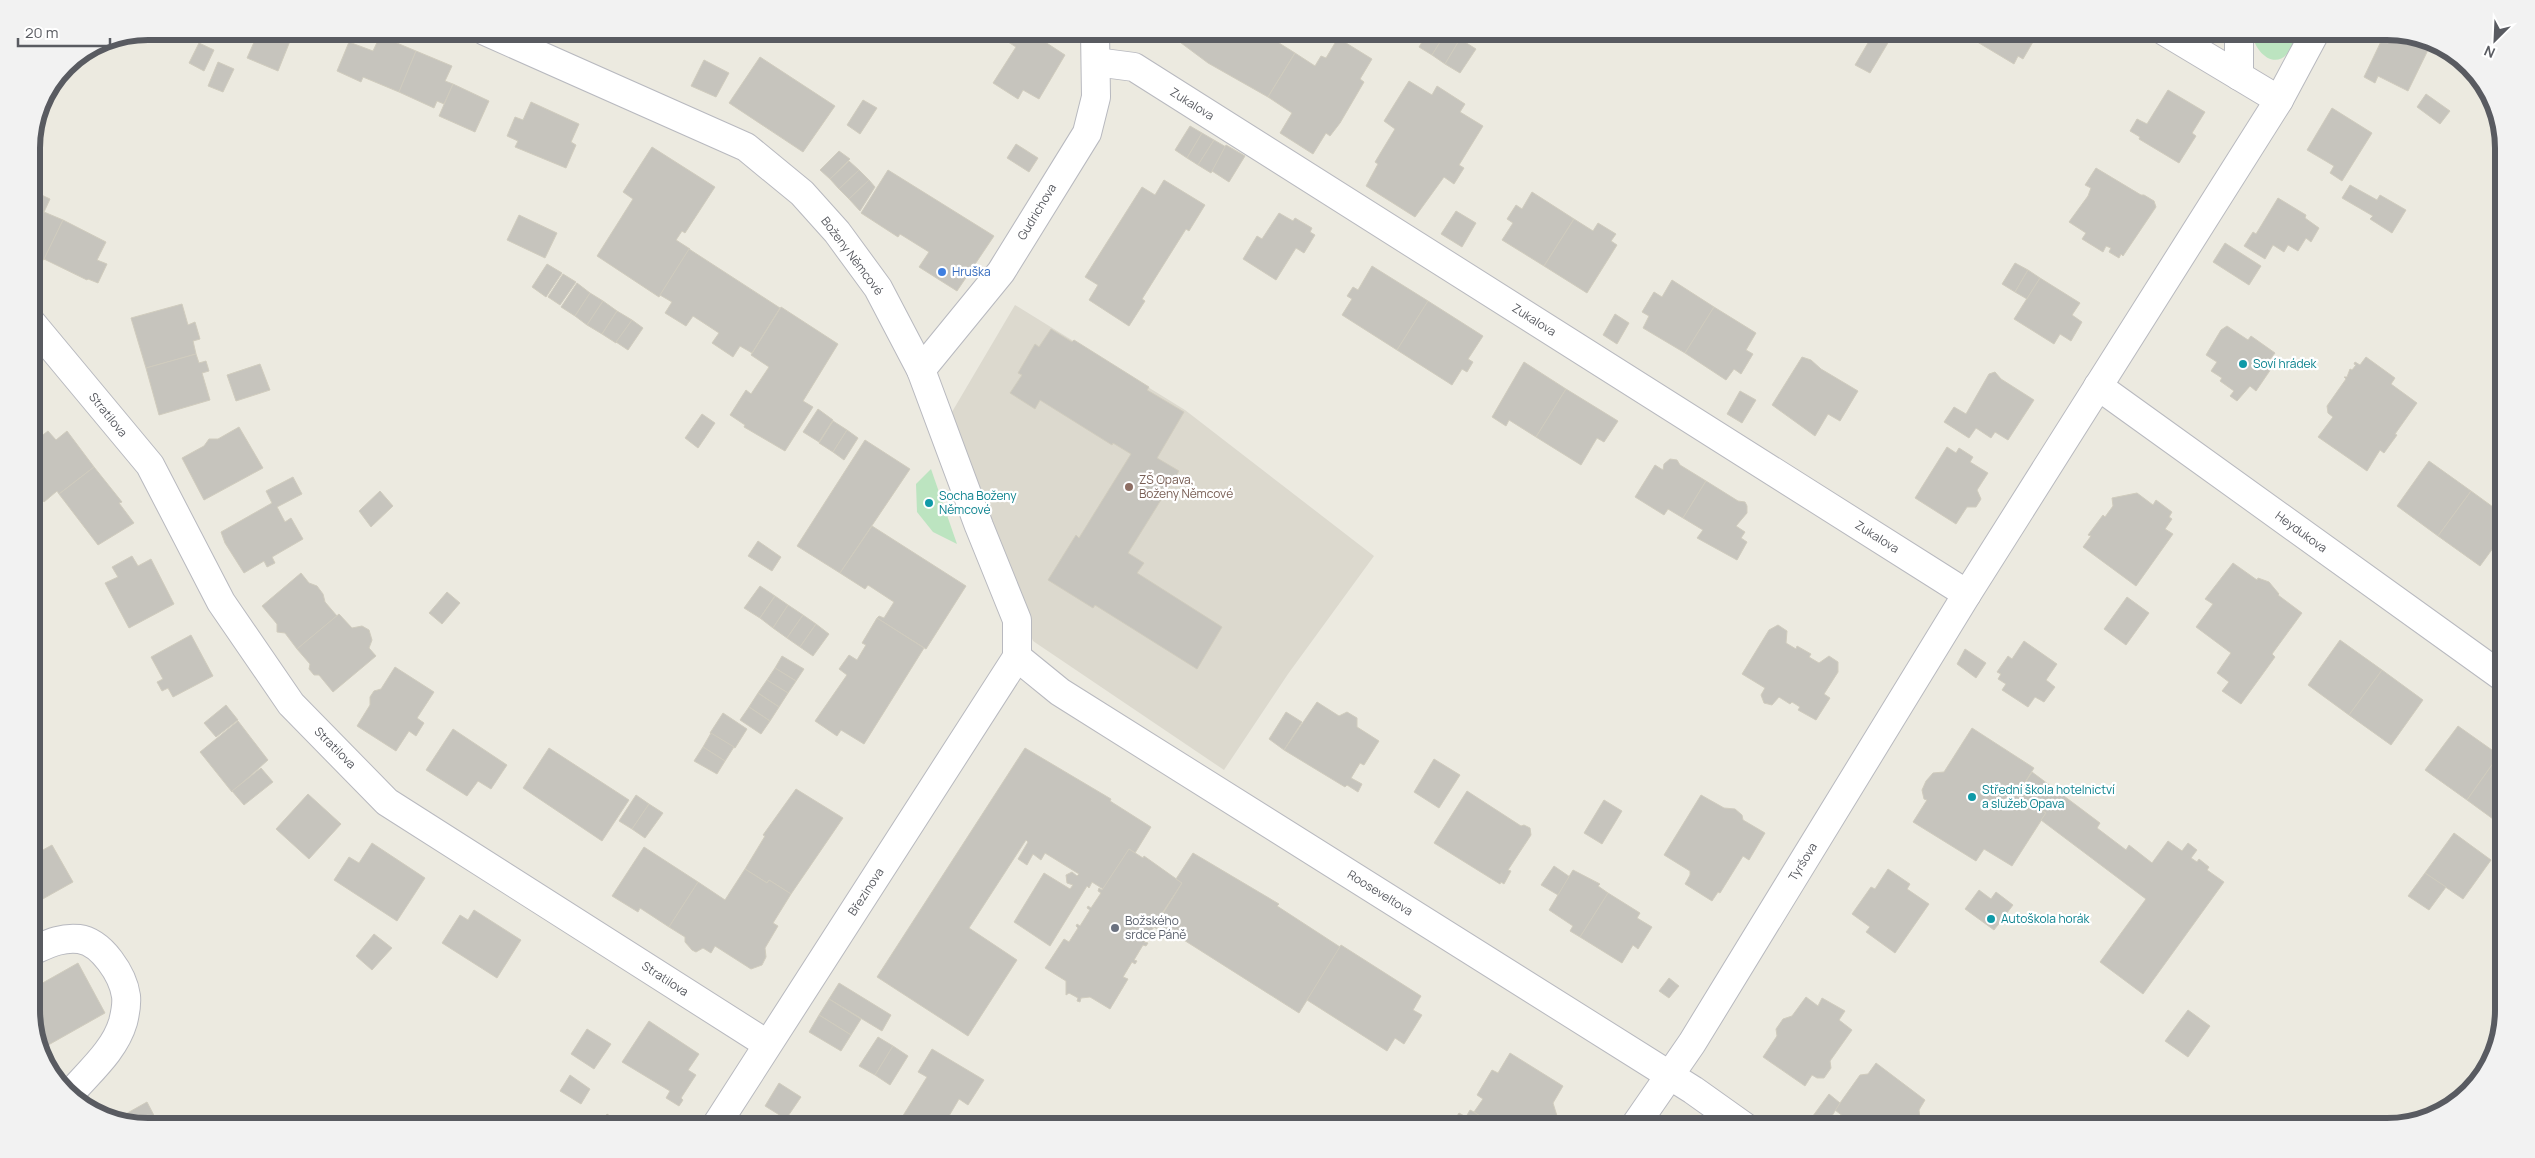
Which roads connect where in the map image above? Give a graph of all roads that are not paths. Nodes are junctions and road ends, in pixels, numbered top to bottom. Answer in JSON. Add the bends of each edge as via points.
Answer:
{"nodes":[{"id":1,"x":505,"y":40,"type":"edge"},
{"id":2,"x":1095,"y":40,"type":"edge"},
{"id":3,"x":2179,"y":40,"type":"edge"},
{"id":4,"x":2239,"y":40,"type":"edge"},
{"id":5,"x":2311,"y":40,"type":"edge"},
{"id":6,"x":1096,"y":62,"type":"junction"},
{"id":7,"x":2239,"y":76,"type":"junction"},
{"id":8,"x":2279,"y":100,"type":"junction"},
{"id":9,"x":40,"y":332,"type":"edge"},
{"id":10,"x":921,"y":370,"type":"junction"},
{"id":11,"x":2098,"y":386,"type":"junction"},
{"id":12,"x":1967,"y":594,"type":"junction"},
{"id":13,"x":1017,"y":657,"type":"junction"},
{"id":14,"x":2495,"y":672,"type":"edge"},
{"id":15,"x":40,"y":947,"type":"edge"},
{"id":16,"x":767,"y":1044,"type":"junction"},
{"id":17,"x":1671,"y":1076,"type":"junction"},
{"id":18,"x":75,"y":1089,"type":"edge"},
{"id":19,"x":721,"y":1118,"type":"edge"},
{"id":20,"x":1639,"y":1118,"type":"edge"},
{"id":21,"x":1732,"y":1118,"type":"edge"}],
"edges":[{"from":1,"to":10,"type":"street","name":"Boženy Němcové","via":[[746,146],[802,193],[837,232],[878,288]]},
{"from":2,"to":6,"type":"street","name":"Gudrichova"},
{"from":3,"to":7,"type":"street"},
{"from":4,"to":7,"type":"street"},
{"from":5,"to":8,"type":"street","name":"Tyršova"},
{"from":6,"to":10,"type":"street","name":"Gudrichova","via":[[1096,98],[1086,133],[1001,272]]},
{"from":6,"to":12,"type":"street","name":"Zukalova","via":[[1134,67]]},
{"from":7,"to":8,"type":"street"},
{"from":8,"to":11,"type":"street","name":"Tyršova"},
{"from":9,"to":16,"type":"street","name":"Stratilova","via":[[150,466],[221,602],[291,704],[387,802]]},
{"from":10,"to":13,"type":"street","name":"Boženy Němcové","via":[[1018,620]]},
{"from":11,"to":12,"type":"street","name":"Tyršova"},
{"from":11,"to":14,"type":"street","name":"Heydukova"},
{"from":12,"to":17,"type":"street","name":"Tyršova"},
{"from":13,"to":16,"type":"street","name":"Březinova"},
{"from":13,"to":17,"type":"street","name":"Rooseveltova","via":[[1060,692]]},
{"from":15,"to":18,"type":"street","via":[[57,940],[81,939],[93,945],[122,980],[126,996],[126,1008],[114,1042]]},
{"from":16,"to":19,"type":"street","name":"Březinova"},
{"from":17,"to":20,"type":"street","name":"Tyršova"},
{"from":17,"to":21,"type":"street","name":"Rooseveltova"}]}
